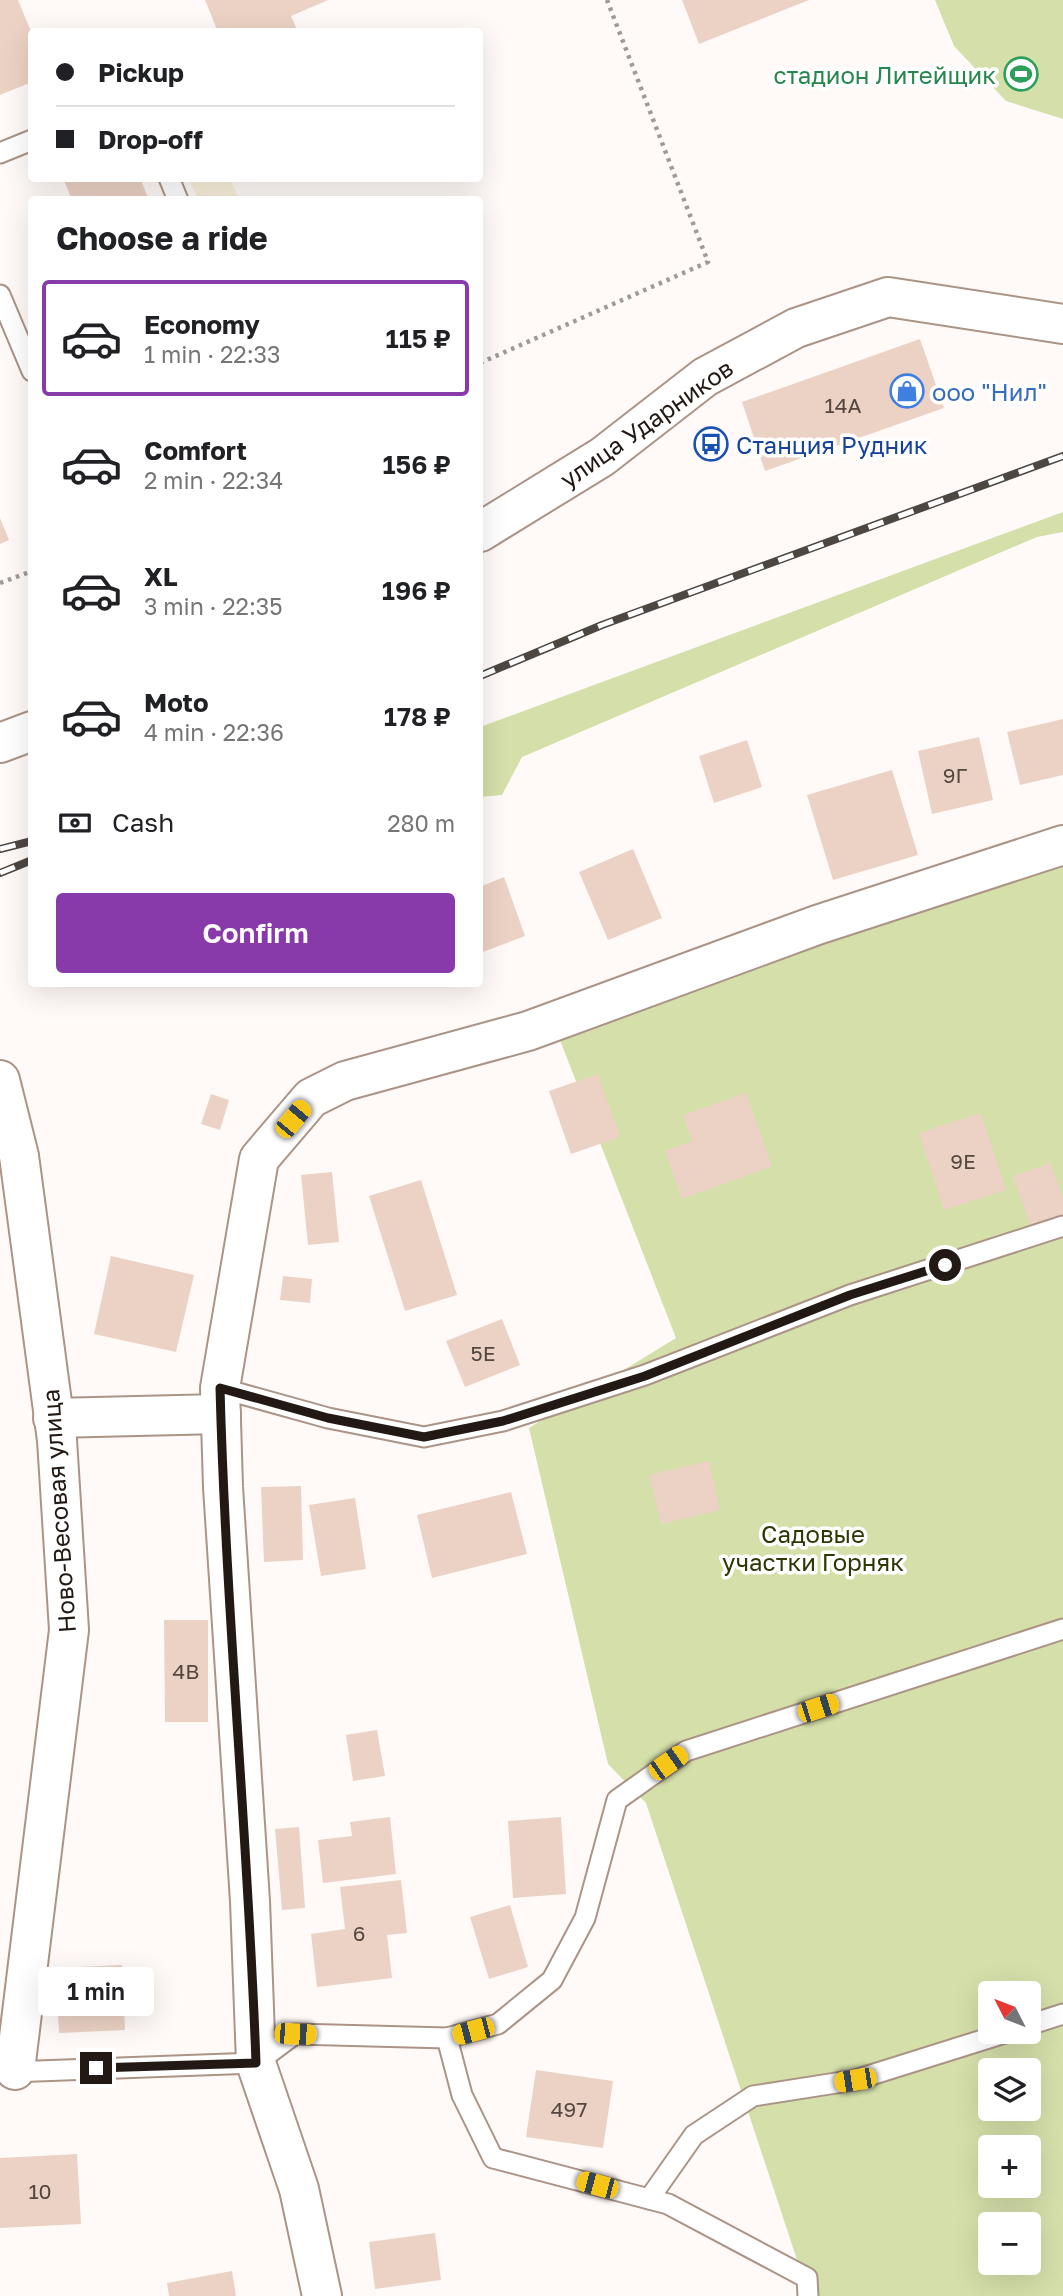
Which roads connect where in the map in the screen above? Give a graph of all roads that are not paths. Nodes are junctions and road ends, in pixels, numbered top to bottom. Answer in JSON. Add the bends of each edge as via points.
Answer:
{"nodes":[{"id":1,"x":28,"y":142,"type":"edge"},
{"id":2,"x":0,"y":153,"type":"edge"},
{"id":3,"x":0,"y":295,"type":"edge"},
{"id":4,"x":1063,"y":324,"type":"edge"},
{"id":5,"x":28,"y":362,"type":"edge"},
{"id":6,"x":483,"y":531,"type":"edge"},
{"id":7,"x":28,"y":732,"type":"edge"},
{"id":8,"x":0,"y":743,"type":"edge"},
{"id":9,"x":1063,"y":845,"type":"edge"},
{"id":10,"x":0,"y":1080,"type":"edge"},
{"id":11,"x":1063,"y":1226,"type":"edge"},
{"id":12,"x":220,"y":1401,"type":"junction"},
{"id":13,"x":54,"y":1418,"type":"junction"},
{"id":14,"x":1063,"y":1629,"type":"edge"},
{"id":15,"x":1063,"y":2014,"type":"edge"},
{"id":16,"x":1041,"y":2021,"type":"edge"},
{"id":17,"x":447,"y":2038,"type":"junction"},
{"id":18,"x":978,"y":2041,"type":"edge"},
{"id":19,"x":256,"y":2063,"type":"junction"},
{"id":20,"x":8,"y":2074,"type":"edge"},
{"id":21,"x":649,"y":2199,"type":"junction"},
{"id":22,"x":322,"y":2296,"type":"edge"},
{"id":23,"x":808,"y":2296,"type":"edge"}],
"edges":[{"from":1,"to":2,"type":"lane"},
{"from":3,"to":5,"type":"lane"},
{"from":4,"to":6,"type":"street","name":"улица Ударников","via":[[888,298],[796,328],[705,377],[602,457]]},
{"from":7,"to":8,"type":"street"},
{"from":9,"to":12,"type":"street","via":[[817,925],[528,1031],[345,1081],[311,1098],[259,1159]]},
{"from":10,"to":13,"type":"street","name":"Ново-Весовая улица","via":[[19,1156]]},
{"from":11,"to":12,"type":"lane","via":[[850,1295],[645,1376],[503,1421],[424,1437]]},
{"from":12,"to":13,"type":"street"},
{"from":12,"to":19,"type":"street"},
{"from":13,"to":20,"type":"street","name":"Ново-Весовая улица","via":[[69,1630]]},
{"from":14,"to":17,"type":"lane","via":[[685,1751],[617,1800],[585,1918],[552,1980],[498,2024]]},
{"from":15,"to":16,"type":"lane"},
{"from":17,"to":19,"type":"lane","via":[[295,2034]]},
{"from":17,"to":21,"type":"lane","via":[[462,2095],[493,2158]]},
{"from":18,"to":21,"type":"lane","via":[[855,2080],[753,2096],[694,2135]]},
{"from":19,"to":20,"type":"lane"},
{"from":19,"to":22,"type":"street","via":[[299,2189]]},
{"from":21,"to":23,"type":"lane","via":[[668,2204],[807,2278]]}]}
